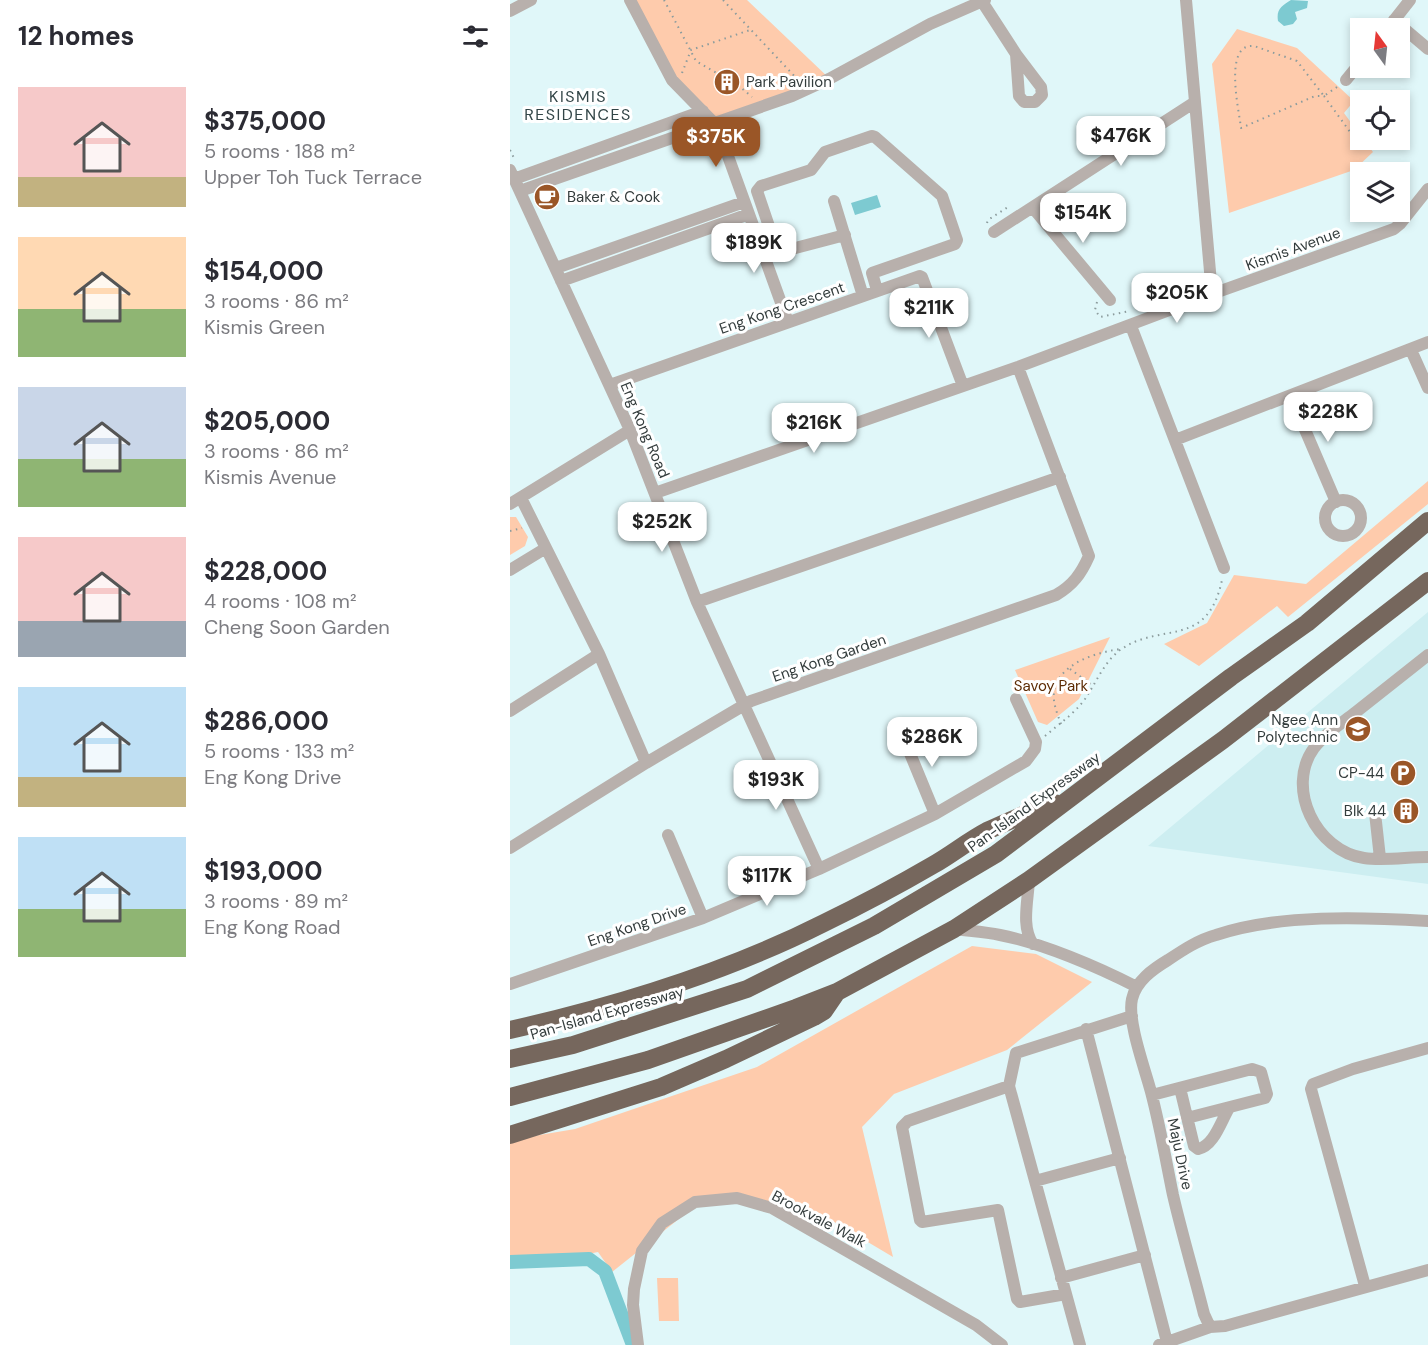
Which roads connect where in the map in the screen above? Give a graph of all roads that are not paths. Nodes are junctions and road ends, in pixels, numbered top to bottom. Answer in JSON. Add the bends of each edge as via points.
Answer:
{"nodes":[{"id":1,"x":531,"y":0,"type":"edge"},
{"id":2,"x":630,"y":0,"type":"edge"},
{"id":3,"x":1186,"y":0,"type":"edge"},
{"id":4,"x":1410,"y":0,"type":"edge"},
{"id":5,"x":983,"y":1,"type":"edge"},
{"id":6,"x":510,"y":11,"type":"edge"},
{"id":7,"x":1396,"y":18,"type":"edge"},
{"id":8,"x":1410,"y":37,"type":"edge"},
{"id":9,"x":1428,"y":49,"type":"edge"},
{"id":10,"x":1016,"y":54,"type":"dead end"},
{"id":11,"x":1350,"y":75,"type":"edge"},
{"id":12,"x":1346,"y":80,"type":"road end"},
{"id":13,"x":1195,"y":102,"type":"junction"},
{"id":14,"x":703,"y":111,"type":"junction"},
{"id":15,"x":713,"y":122,"type":"junction"},
{"id":16,"x":512,"y":174,"type":"edge"},
{"id":17,"x":1428,"y":189,"type":"edge"},
{"id":18,"x":520,"y":191,"type":"junction"},
{"id":19,"x":834,"y":201,"type":"dead end"},
{"id":20,"x":744,"y":202,"type":"junction"},
{"id":21,"x":1033,"y":208,"type":"junction"},
{"id":22,"x":749,"y":214,"type":"junction"},
{"id":23,"x":994,"y":232,"type":"dead end"},
{"id":24,"x":845,"y":235,"type":"junction"},
{"id":25,"x":556,"y":268,"type":"junction"},
{"id":26,"x":561,"y":281,"type":"junction"},
{"id":27,"x":877,"y":290,"type":"junction"},
{"id":28,"x":1212,"y":294,"type":"junction"},
{"id":29,"x":863,"y":296,"type":"junction"},
{"id":30,"x":1110,"y":300,"type":"dead end"},
{"id":31,"x":788,"y":322,"type":"junction"},
{"id":32,"x":1131,"y":326,"type":"junction"},
{"id":33,"x":1428,"y":342,"type":"edge"},
{"id":34,"x":1411,"y":350,"type":"junction"},
{"id":35,"x":1018,"y":367,"type":"junction"},
{"id":36,"x":610,"y":385,"type":"junction"},
{"id":37,"x":963,"y":386,"type":"junction"},
{"id":38,"x":1428,"y":388,"type":"edge"},
{"id":39,"x":1292,"y":397,"type":"junction"},
{"id":40,"x":630,"y":430,"type":"junction"},
{"id":41,"x":1176,"y":440,"type":"junction"},
{"id":42,"x":1060,"y":477,"type":"junction"},
{"id":43,"x":655,"y":493,"type":"junction"},
{"id":44,"x":515,"y":501,"type":"edge"},
{"id":45,"x":1336,"y":502,"type":"dead end"},
{"id":46,"x":1428,"y":521,"type":"edge"},
{"id":47,"x":546,"y":548,"type":"junction"},
{"id":48,"x":1224,"y":568,"type":"road end"},
{"id":49,"x":510,"y":570,"type":"edge"},
{"id":50,"x":1428,"y":581,"type":"edge"},
{"id":51,"x":697,"y":602,"type":"junction"},
{"id":52,"x":599,"y":654,"type":"junction"},
{"id":53,"x":1428,"y":655,"type":"edge"},
{"id":54,"x":1016,"y":699,"type":"dead end"},
{"id":55,"x":744,"y":704,"type":"junction"},
{"id":56,"x":510,"y":711,"type":"edge"},
{"id":57,"x":902,"y":734,"type":"dead end"},
{"id":58,"x":646,"y":763,"type":"junction"},
{"id":59,"x":1082,"y":789,"type":"junction"},
{"id":60,"x":1375,"y":813,"type":"dead end"},
{"id":61,"x":935,"y":814,"type":"junction"},
{"id":62,"x":668,"y":835,"type":"dead end"},
{"id":63,"x":510,"y":848,"type":"edge"},
{"id":64,"x":1428,"y":857,"type":"edge"},
{"id":65,"x":1380,"y":858,"type":"junction"},
{"id":66,"x":819,"y":869,"type":"junction"},
{"id":67,"x":1029,"y":880,"type":"junction"},
{"id":68,"x":703,"y":918,"type":"junction"},
{"id":69,"x":1428,"y":921,"type":"edge"},
{"id":70,"x":954,"y":929,"type":"junction"},
{"id":71,"x":1033,"y":944,"type":"junction"},
{"id":72,"x":510,"y":984,"type":"edge"},
{"id":73,"x":1137,"y":987,"type":"junction"},
{"id":74,"x":837,"y":992,"type":"junction"},
{"id":75,"x":1132,"y":1016,"type":"junction"},
{"id":76,"x":1086,"y":1029,"type":"junction"},
{"id":77,"x":510,"y":1030,"type":"edge"},
{"id":78,"x":1428,"y":1048,"type":"edge"},
{"id":79,"x":510,"y":1059,"type":"edge"},
{"id":80,"x":1009,"y":1086,"type":"junction"},
{"id":81,"x":1180,"y":1088,"type":"junction"},
{"id":82,"x":1152,"y":1095,"type":"junction"},
{"id":83,"x":510,"y":1097,"type":"edge"},
{"id":84,"x":1229,"y":1108,"type":"junction"},
{"id":85,"x":1187,"y":1118,"type":"junction"},
{"id":86,"x":510,"y":1135,"type":"edge"},
{"id":87,"x":1120,"y":1158,"type":"junction"},
{"id":88,"x":1035,"y":1181,"type":"junction"},
{"id":89,"x":1145,"y":1255,"type":"junction"},
{"id":90,"x":1428,"y":1270,"type":"edge"},
{"id":91,"x":1061,"y":1278,"type":"junction"},
{"id":92,"x":1365,"y":1286,"type":"junction"},
{"id":93,"x":1066,"y":1294,"type":"junction"},
{"id":94,"x":1210,"y":1327,"type":"junction"},
{"id":95,"x":1163,"y":1344,"type":"edge"},
{"id":96,"x":638,"y":1345,"type":"edge"},
{"id":97,"x":1002,"y":1345,"type":"edge"},
{"id":98,"x":1080,"y":1345,"type":"edge"}],
"edges":[{"from":1,"to":6,"type":"street"},
{"from":2,"to":14,"type":"street","via":[[672,80]]},
{"from":3,"to":13,"type":"street"},
{"from":4,"to":7,"type":"street"},
{"from":5,"to":10,"type":"street"},
{"from":5,"to":15,"type":"street","via":[[936,21],[806,89]]},
{"from":8,"to":9,"type":"street"},
{"from":11,"to":12,"type":"street"},
{"from":13,"to":21,"type":"street"},
{"from":13,"to":28,"type":"street"},
{"from":14,"to":15,"type":"street"},
{"from":14,"to":16,"type":"street"},
{"from":15,"to":18,"type":"street"},
{"from":15,"to":20,"type":"street"},
{"from":16,"to":18,"type":"street","name":"Eng Kong Road"},
{"from":17,"to":28,"type":"street","name":"Kismis Avenue","via":[[1394,229]]},
{"from":18,"to":25,"type":"street","name":"Eng Kong Road"},
{"from":19,"to":24,"type":"street"},
{"from":20,"to":22,"type":"street"},
{"from":20,"to":25,"type":"street"},
{"from":21,"to":23,"type":"street"},
{"from":21,"to":30,"type":"street"},
{"from":22,"to":26,"type":"street"},
{"from":22,"to":31,"type":"street"},
{"from":24,"to":27,"type":"street","via":[[780,252],[757,191],[761,186],[811,170],[825,152],[872,136],[942,196],[955,244],[872,273]]},
{"from":24,"to":29,"type":"street"},
{"from":25,"to":26,"type":"street","name":"Eng Kong Road"},
{"from":26,"to":36,"type":"street","name":"Eng Kong Road"},
{"from":27,"to":29,"type":"street","name":"Eng Kong Crescent"},
{"from":27,"to":37,"type":"street","name":"Eng Kong Crescent","via":[[922,277]]},
{"from":28,"to":32,"type":"street","name":"Kismis Avenue"},
{"from":29,"to":31,"type":"street","name":"Eng Kong Crescent"},
{"from":31,"to":36,"type":"street","name":"Eng Kong Crescent"},
{"from":32,"to":35,"type":"street","name":"Kismis Avenue"},
{"from":32,"to":41,"type":"street"},
{"from":33,"to":34,"type":"street"},
{"from":34,"to":38,"type":"street"},
{"from":34,"to":39,"type":"street"},
{"from":35,"to":37,"type":"street"},
{"from":35,"to":42,"type":"street","name":"Eng Kong Garden"},
{"from":36,"to":40,"type":"street","name":"Eng Kong Road"},
{"from":37,"to":43,"type":"street"},
{"from":39,"to":41,"type":"street"},
{"from":39,"to":45,"type":"street"},
{"from":40,"to":43,"type":"street","name":"Eng Kong Road"},
{"from":40,"to":44,"type":"street"},
{"from":41,"to":48,"type":"street"},
{"from":42,"to":51,"type":"street"},
{"from":42,"to":55,"type":"street","name":"Eng Kong Garden","via":[[1089,556],[1071,586],[1056,595]]},
{"from":43,"to":51,"type":"street","name":"Eng Kong Road"},
{"from":44,"to":47,"type":"street"},
{"from":46,"to":59,"type":"highway","name":"Pan-Island Expressway","via":[[1307,623]]},
{"from":47,"to":49,"type":"street"},
{"from":47,"to":52,"type":"street"},
{"from":50,"to":67,"type":"highway","via":[[1223,740]]},
{"from":51,"to":55,"type":"street","name":"Eng Kong Road"},
{"from":52,"to":56,"type":"street"},
{"from":52,"to":58,"type":"street"},
{"from":53,"to":65,"type":"street","via":[[1330,732],[1306,761],[1303,783],[1311,819],[1340,850],[1364,858]]},
{"from":54,"to":61,"type":"street","name":"Eng Kong Drive","via":[[1036,742],[1035,749],[1026,761]]},
{"from":55,"to":58,"type":"street","name":"Eng Kong Garden"},
{"from":55,"to":66,"type":"street","name":"Eng Kong Road"},
{"from":57,"to":61,"type":"street"},
{"from":58,"to":63,"type":"street","name":"Eng Kong Garden"},
{"from":59,"to":77,"type":"highway","via":[[985,832],[882,893],[759,951],[648,992]]},
{"from":59,"to":79,"type":"highway","name":"Pan-Island Expressway","via":[[996,854],[874,926],[747,989],[573,1045]]},
{"from":60,"to":65,"type":"street"},
{"from":61,"to":66,"type":"street","name":"Eng Kong Drive"},
{"from":62,"to":68,"type":"street"},
{"from":64,"to":65,"type":"street"},
{"from":66,"to":68,"type":"street","name":"Eng Kong Drive"},
{"from":67,"to":70,"type":"highway"},
{"from":67,"to":71,"type":"street","via":[[1026,921]]},
{"from":68,"to":72,"type":"street","name":"Eng Kong Drive"},
{"from":69,"to":73,"type":"street","via":[[1359,917],[1238,928],[1191,945],[1152,970]]},
{"from":70,"to":71,"type":"street"},
{"from":70,"to":74,"type":"highway"},
{"from":71,"to":73,"type":"street"},
{"from":73,"to":75,"type":"street","name":"Maju Drive"},
{"from":74,"to":83,"type":"highway","via":[[648,1060]]},
{"from":74,"to":86,"type":"highway","via":[[824,1011],[726,1059],[661,1087]]},
{"from":75,"to":76,"type":"street"},
{"from":75,"to":82,"type":"street","name":"Maju Drive"},
{"from":76,"to":80,"type":"street","via":[[1016,1053]]},
{"from":76,"to":87,"type":"street"},
{"from":78,"to":92,"type":"street","via":[[1353,1069],[1313,1084],[1311,1089]]},
{"from":80,"to":88,"type":"street"},
{"from":80,"to":93,"type":"street","via":[[908,1121],[902,1127],[920,1220],[998,1210],[1018,1301]]},
{"from":81,"to":82,"type":"street"},
{"from":81,"to":84,"type":"street","via":[[1258,1070],[1265,1098]]},
{"from":81,"to":85,"type":"street"},
{"from":82,"to":94,"type":"street","name":"Maju Drive","via":[[1174,1197]]},
{"from":84,"to":85,"type":"street"},
{"from":84,"to":85,"type":"street","via":[[1212,1139],[1201,1149],[1194,1146]]},
{"from":87,"to":88,"type":"street"},
{"from":87,"to":89,"type":"street"},
{"from":88,"to":91,"type":"street"},
{"from":89,"to":91,"type":"street"},
{"from":89,"to":95,"type":"street"},
{"from":90,"to":92,"type":"street"},
{"from":91,"to":93,"type":"street"},
{"from":92,"to":94,"type":"street"},
{"from":93,"to":98,"type":"street"},
{"from":94,"to":95,"type":"street"},
{"from":96,"to":97,"type":"street","name":"Brookvale Walk","via":[[633,1305],[642,1251],[662,1223],[695,1202],[736,1197],[772,1208],[976,1324]]}]}
